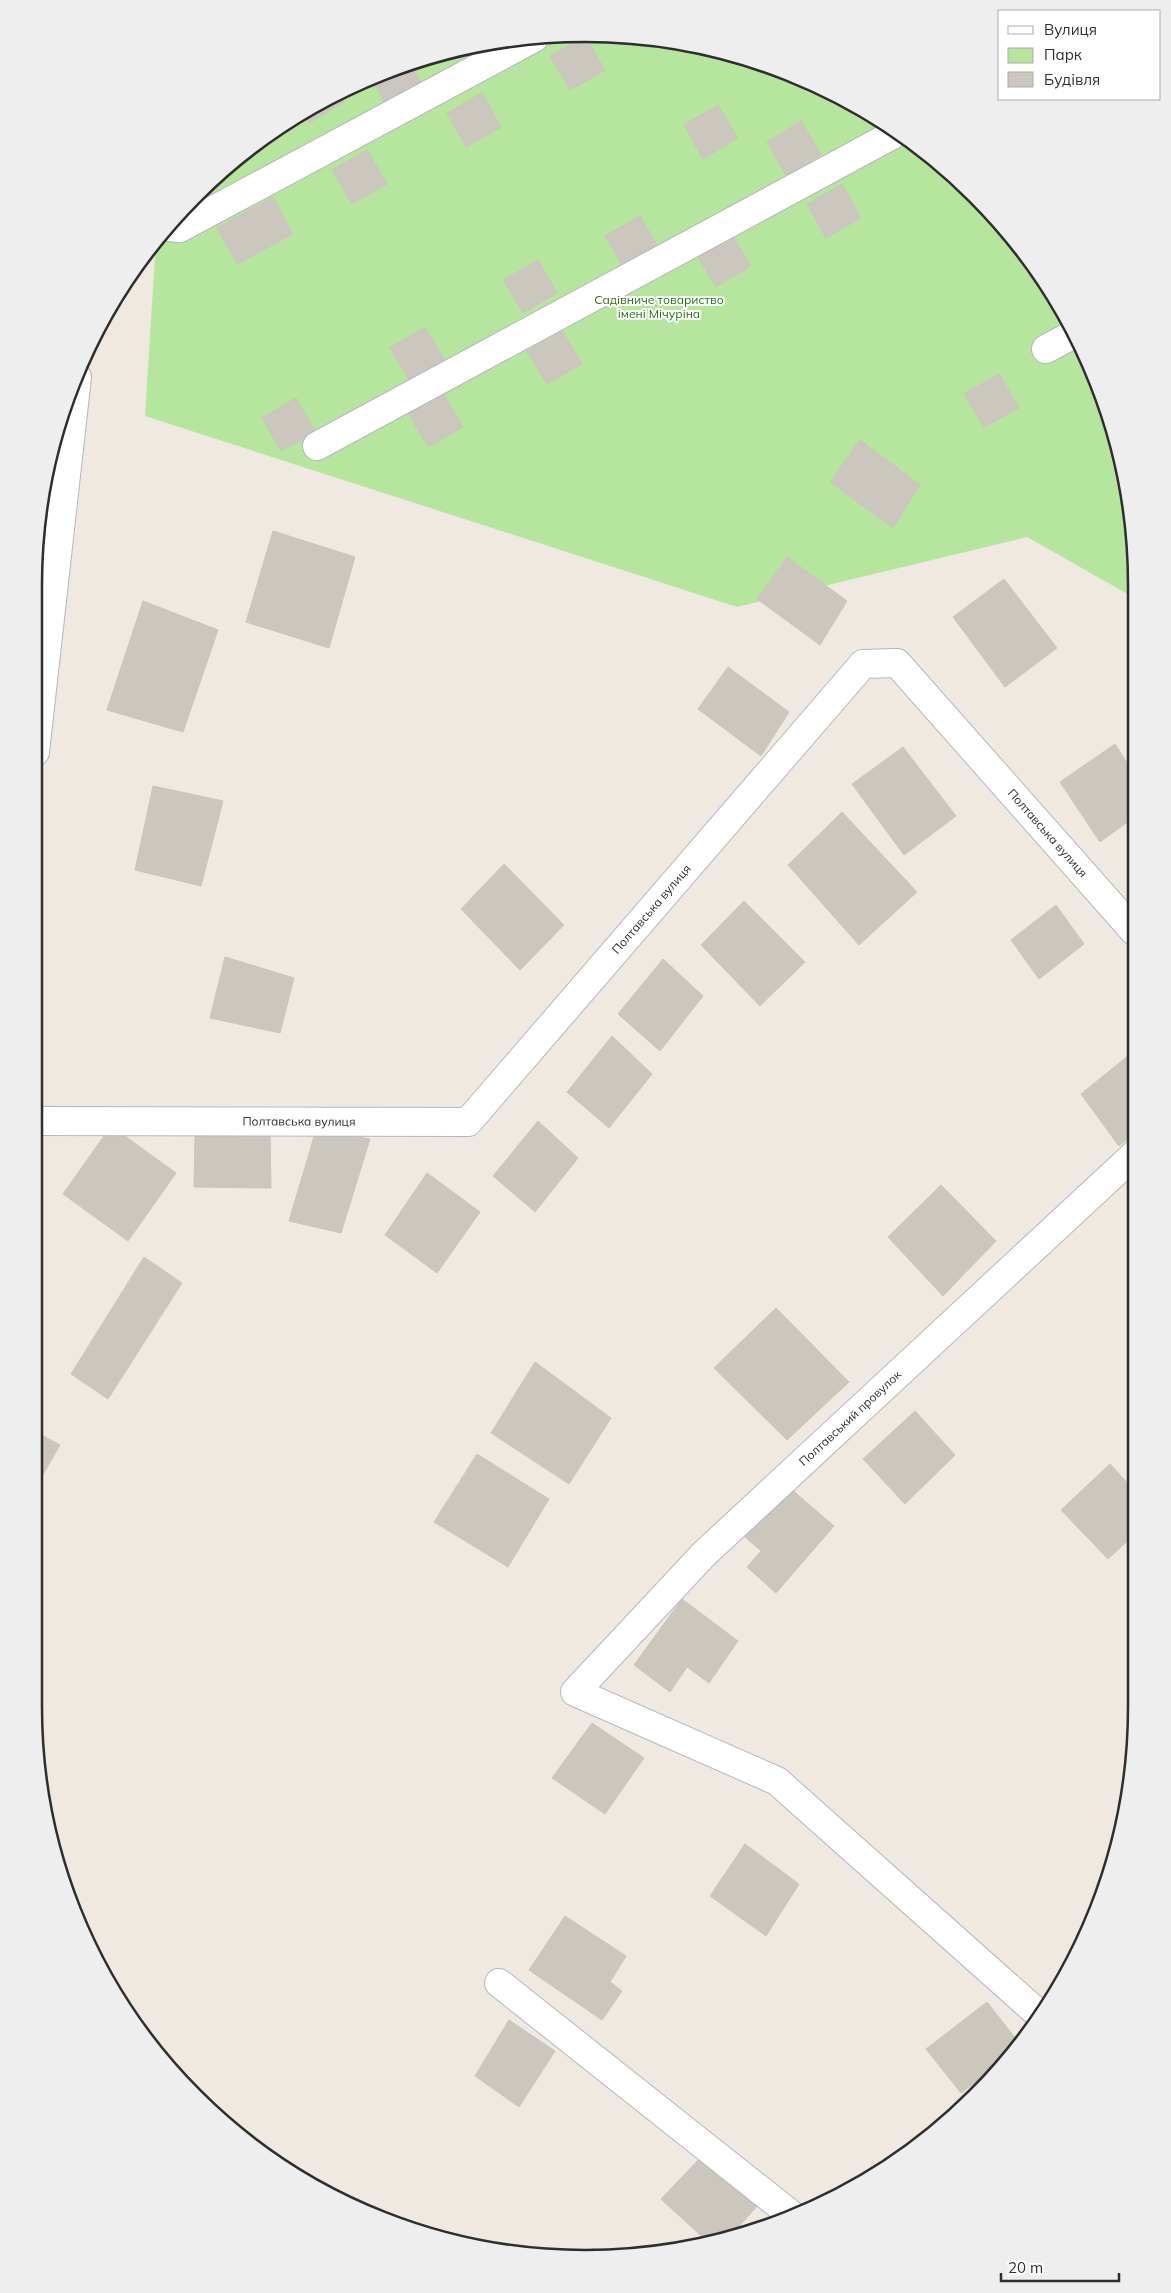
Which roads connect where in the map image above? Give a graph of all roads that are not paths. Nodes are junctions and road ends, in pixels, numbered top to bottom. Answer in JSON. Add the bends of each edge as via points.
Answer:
{"nodes":[{"id":1,"x":518,"y":47,"type":"edge"},
{"id":2,"x":890,"y":136,"type":"edge"},
{"id":3,"x":176,"y":228,"type":"edge"},
{"id":4,"x":1069,"y":337,"type":"edge"},
{"id":5,"x":1046,"y":349,"type":"dead end"},
{"id":6,"x":74,"y":403,"type":"edge"},
{"id":7,"x":317,"y":446,"type":"dead end"},
{"id":8,"x":42,"y":690,"type":"edge"},
{"id":9,"x":1128,"y":924,"type":"edge"},
{"id":10,"x":42,"y":1121,"type":"edge"},
{"id":11,"x":1128,"y":1161,"type":"edge"},
{"id":12,"x":499,"y":1983,"type":"dead end"},
{"id":13,"x":1035,"y":2011,"type":"edge"},
{"id":14,"x":787,"y":2211,"type":"edge"}],
"edges":[{"from":1,"to":3,"type":"street"},
{"from":2,"to":7,"type":"street"},
{"from":4,"to":5,"type":"street"},
{"from":6,"to":8,"type":"street"},
{"from":9,"to":10,"type":"street","name":"Полтавська вулиця","via":[[897,663],[863,664],[468,1122]]},
{"from":11,"to":13,"type":"street","name":"Полтавський провулок","via":[[704,1554],[575,1692],[776,1781]]},
{"from":12,"to":14,"type":"street"}]}
